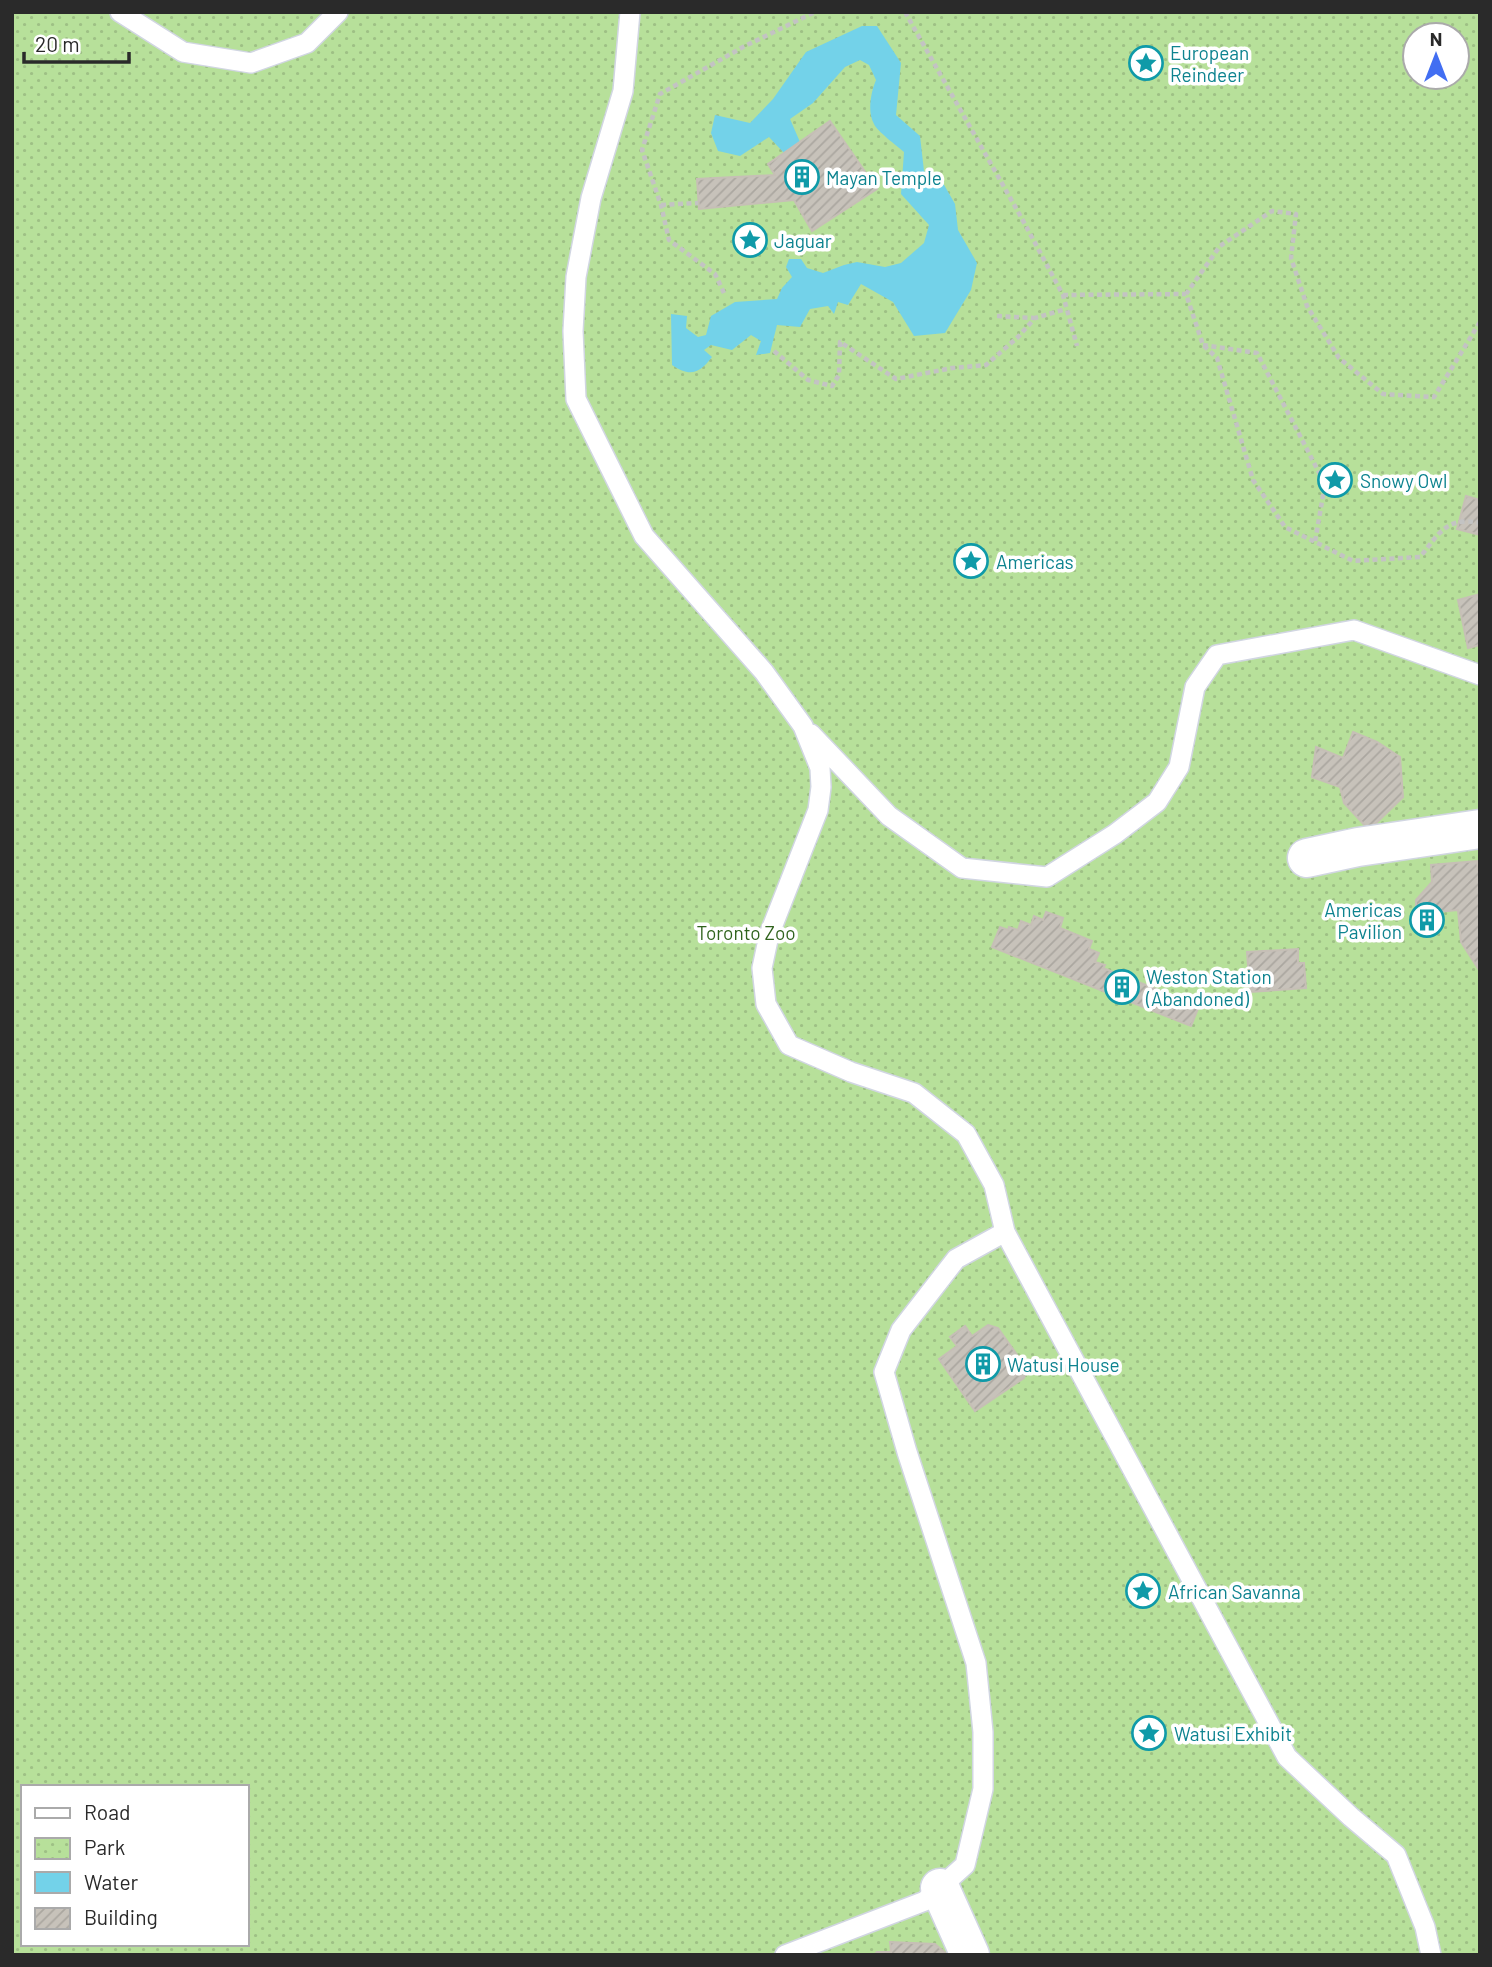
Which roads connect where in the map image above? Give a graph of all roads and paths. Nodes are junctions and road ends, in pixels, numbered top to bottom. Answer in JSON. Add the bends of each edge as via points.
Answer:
{"nodes":[{"id":1,"x":120,"y":12,"type":"edge"},
{"id":2,"x":338,"y":12,"type":"edge"},
{"id":3,"x":629,"y":12,"type":"edge"},
{"id":4,"x":816,"y":12,"type":"edge"},
{"id":5,"x":905,"y":12,"type":"edge"},
{"id":6,"x":698,"y":203,"type":"dead end"},
{"id":7,"x":661,"y":205,"type":"junction"},
{"id":8,"x":724,"y":293,"type":"dead end"},
{"id":9,"x":1186,"y":294,"type":"junction"},
{"id":10,"x":1063,"y":295,"type":"junction"},
{"id":11,"x":1066,"y":309,"type":"junction"},
{"id":12,"x":997,"y":316,"type":"dead end"},
{"id":13,"x":1035,"y":318,"type":"junction"},
{"id":14,"x":1480,"y":322,"type":"edge"},
{"id":15,"x":1203,"y":345,"type":"junction"},
{"id":16,"x":1077,"y":346,"type":"dead end"},
{"id":17,"x":774,"y":352,"type":"dead end"},
{"id":18,"x":1480,"y":523,"type":"edge"},
{"id":19,"x":1315,"y":542,"type":"junction"},
{"id":20,"x":1480,"y":675,"type":"edge"},
{"id":21,"x":803,"y":726,"type":"junction"},
{"id":22,"x":1480,"y":829,"type":"edge"},
{"id":23,"x":1307,"y":858,"type":"dead end"},
{"id":24,"x":1005,"y":1232,"type":"junction"},
{"id":25,"x":940,"y":1888,"type":"junction"},
{"id":26,"x":785,"y":1955,"type":"edge"},
{"id":27,"x":970,"y":1955,"type":"edge"},
{"id":28,"x":1431,"y":1955,"type":"edge"}],
"edges":[{"from":1,"to":2,"type":"lane","via":[[183,52],[251,63],[307,43]]},
{"from":3,"to":21,"type":"lane","via":[[623,91],[591,198],[576,277],[576,399],[645,536],[764,672]]},
{"from":4,"to":7,"type":"path","via":[[660,94],[642,150]]},
{"from":5,"to":10,"type":"path"},
{"from":6,"to":7,"type":"path"},
{"from":7,"to":8,"type":"path","via":[[669,240],[715,274]]},
{"from":9,"to":10,"type":"path"},
{"from":9,"to":14,"type":"path","via":[[1220,246],[1272,211],[1284,212],[1296,214],[1290,258],[1307,306],[1339,358],[1383,394],[1434,397]]},
{"from":9,"to":15,"type":"path"},
{"from":10,"to":11,"type":"path"},
{"from":11,"to":13,"type":"path"},
{"from":11,"to":16,"type":"path"},
{"from":12,"to":13,"type":"path"},
{"from":13,"to":17,"type":"path","via":[[986,365],[895,379],[840,342],[839,375],[832,386],[808,380]]},
{"from":15,"to":19,"type":"path","via":[[1217,358],[1253,480],[1285,527]]},
{"from":15,"to":19,"type":"path","via":[[1257,353],[1325,484]]},
{"from":18,"to":19,"type":"path","via":[[1448,524],[1420,557],[1353,561]]},
{"from":20,"to":21,"type":"lane","via":[[1354,630],[1217,655],[1195,687],[1179,767],[1157,802],[1047,877],[962,868],[889,816]]},
{"from":21,"to":24,"type":"lane","via":[[820,768],[818,810],[769,935],[762,968],[766,1004],[789,1045],[914,1093],[967,1134],[994,1185]]},
{"from":22,"to":23,"type":"street"},
{"from":24,"to":25,"type":"lane","via":[[956,1259],[901,1329],[884,1372],[976,1664],[979,1691],[983,1789],[965,1865]]},
{"from":24,"to":28,"type":"lane","via":[[1287,1757],[1396,1855],[1425,1927]]},
{"from":25,"to":26,"type":"lane","via":[[925,1901]]},
{"from":25,"to":27,"type":"street"}]}
